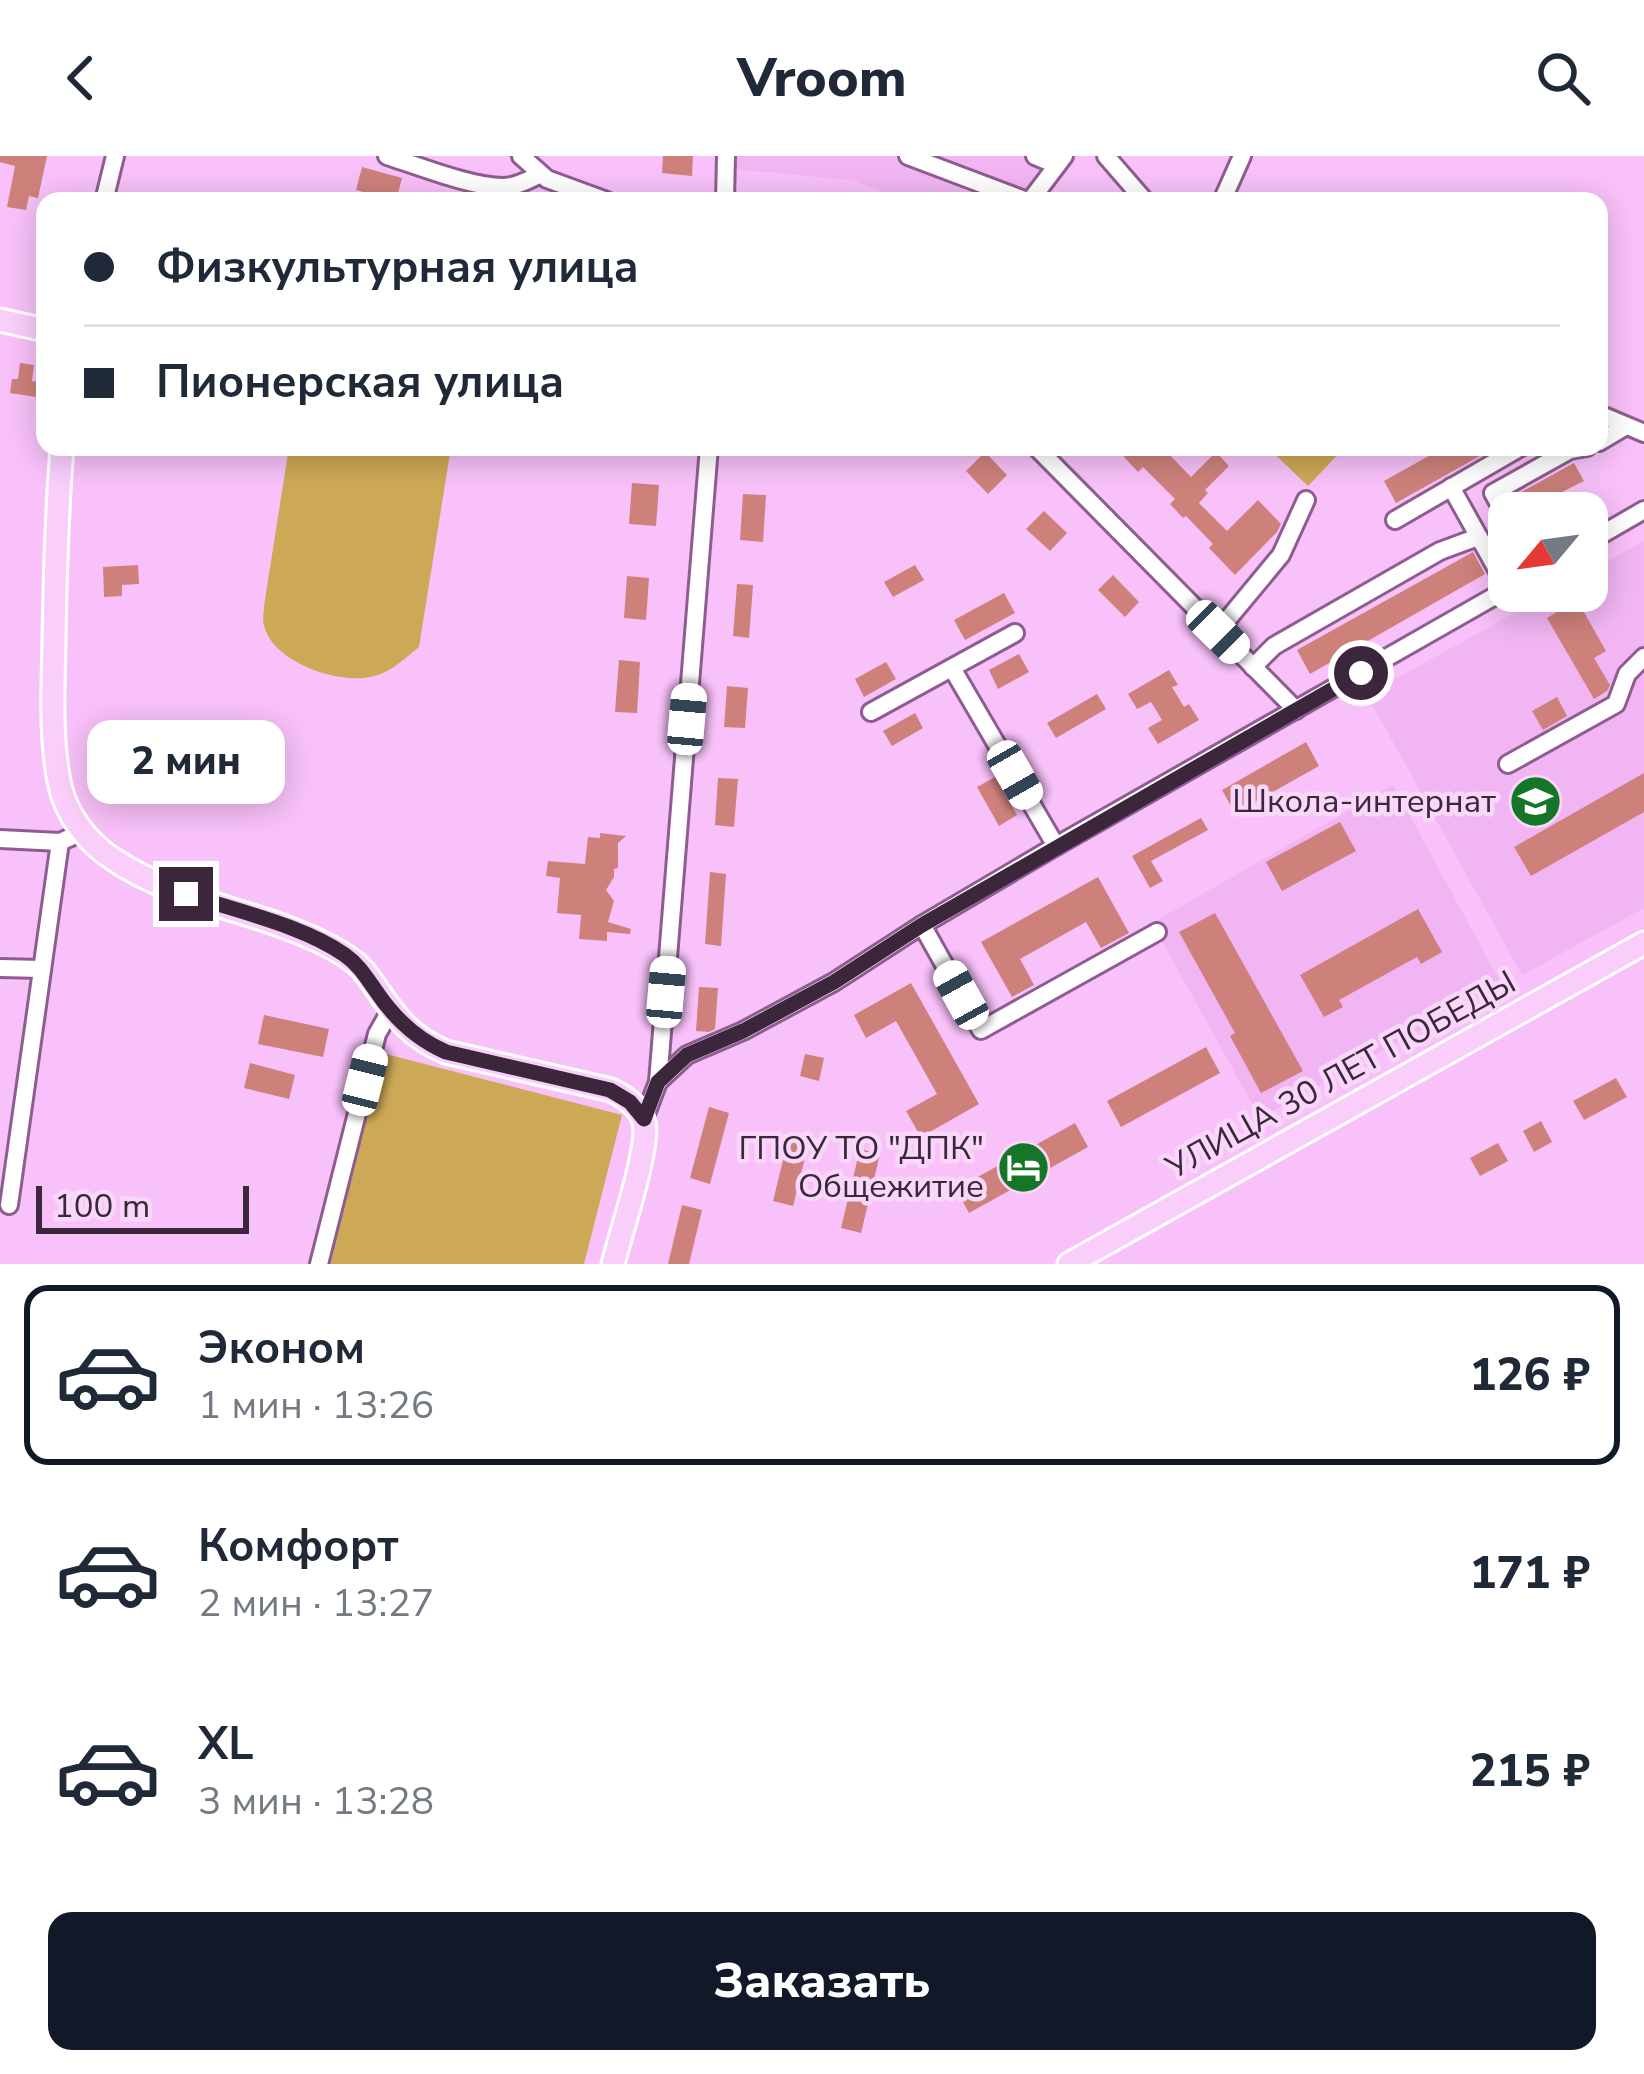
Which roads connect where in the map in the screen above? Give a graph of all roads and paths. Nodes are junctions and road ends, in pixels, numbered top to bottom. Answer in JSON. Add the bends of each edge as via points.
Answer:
{"nodes":[{"id":1,"x":115,"y":156,"type":"edge"},
{"id":2,"x":387,"y":156,"type":"edge"},
{"id":3,"x":521,"y":156,"type":"edge"},
{"id":4,"x":726,"y":156,"type":"edge"},
{"id":5,"x":908,"y":156,"type":"edge"},
{"id":6,"x":1035,"y":156,"type":"edge"},
{"id":7,"x":1106,"y":156,"type":"edge"},
{"id":8,"x":1242,"y":156,"type":"edge"},
{"id":9,"x":1060,"y":161,"type":"edge"},
{"id":10,"x":541,"y":174,"type":"junction"},
{"id":11,"x":106,"y":192,"type":"edge"},
{"id":12,"x":583,"y":192,"type":"edge"},
{"id":13,"x":725,"y":192,"type":"edge"},
{"id":14,"x":1005,"y":192,"type":"edge"},
{"id":15,"x":1036,"y":192,"type":"edge"},
{"id":16,"x":1136,"y":192,"type":"edge"},
{"id":17,"x":1226,"y":192,"type":"edge"},
{"id":18,"x":0,"y":320,"type":"edge"},
{"id":19,"x":36,"y":328,"type":"edge"},
{"id":20,"x":61,"y":456,"type":"edge"},
{"id":21,"x":708,"y":456,"type":"edge"},
{"id":22,"x":1045,"y":456,"type":"edge"},
{"id":23,"x":1505,"y":456,"type":"edge"},
{"id":24,"x":1559,"y":456,"type":"edge"},
{"id":25,"x":1451,"y":487,"type":"junction"},
{"id":26,"x":1495,"y":492,"type":"edge"},
{"id":27,"x":1306,"y":500,"type":"dead end"},
{"id":28,"x":1644,"y":510,"type":"edge"},
{"id":29,"x":1394,"y":520,"type":"dead end"},
{"id":30,"x":1608,"y":531,"type":"edge"},
{"id":31,"x":1478,"y":537,"type":"junction"},
{"id":32,"x":1488,"y":554,"type":"edge"},
{"id":33,"x":1488,"y":600,"type":"edge"},
{"id":34,"x":1218,"y":632,"type":"junction"},
{"id":35,"x":1015,"y":633,"type":"dead end"},
{"id":36,"x":1644,"y":658,"type":"edge"},
{"id":37,"x":952,"y":668,"type":"junction"},
{"id":38,"x":1253,"y":668,"type":"junction"},
{"id":39,"x":1296,"y":710,"type":"junction"},
{"id":40,"x":871,"y":712,"type":"dead end"},
{"id":41,"x":1508,"y":764,"type":"dead end"},
{"id":42,"x":82,"y":832,"type":"junction"},
{"id":43,"x":0,"y":839,"type":"edge"},
{"id":44,"x":60,"y":842,"type":"junction"},
{"id":45,"x":1056,"y":846,"type":"junction"},
{"id":46,"x":922,"y":925,"type":"junction"},
{"id":47,"x":1157,"y":932,"type":"dead end"},
{"id":48,"x":1644,"y":943,"type":"edge"},
{"id":49,"x":0,"y":968,"type":"edge"},
{"id":50,"x":42,"y":969,"type":"junction"},
{"id":51,"x":390,"y":1011,"type":"junction"},
{"id":52,"x":658,"y":1082,"type":"junction"},
{"id":53,"x":644,"y":1119,"type":"junction"},
{"id":54,"x":9,"y":1205,"type":"dead end"},
{"id":55,"x":320,"y":1264,"type":"edge"},
{"id":56,"x":613,"y":1264,"type":"edge"},
{"id":57,"x":1070,"y":1264,"type":"edge"}],
"edges":[{"from":1,"to":11,"type":"street"},
{"from":2,"to":10,"type":"street","via":[[503,187]]},
{"from":3,"to":10,"type":"street"},
{"from":4,"to":13,"type":"street"},
{"from":5,"to":14,"type":"street"},
{"from":6,"to":9,"type":"street"},
{"from":7,"to":16,"type":"street"},
{"from":8,"to":17,"type":"street"},
{"from":9,"to":15,"type":"street"},
{"from":10,"to":12,"type":"street"},
{"from":18,"to":19,"type":"main road"},
{"from":20,"to":42,"type":"main road","via":[[53,705],[61,787]]},
{"from":21,"to":52,"type":"street"},
{"from":22,"to":34,"type":"street"},
{"from":23,"to":25,"type":"street"},
{"from":24,"to":26,"type":"street"},
{"from":25,"to":29,"type":"street"},
{"from":25,"to":31,"type":"street"},
{"from":27,"to":34,"type":"street","via":[[1281,555]]},
{"from":28,"to":30,"type":"street"},
{"from":31,"to":32,"type":"street"},
{"from":31,"to":38,"type":"street","via":[[1274,646]]},
{"from":33,"to":39,"type":"street"},
{"from":34,"to":38,"type":"street"},
{"from":35,"to":37,"type":"street"},
{"from":36,"to":41,"type":"street","via":[[1627,674],[1616,704]]},
{"from":37,"to":40,"type":"street"},
{"from":37,"to":45,"type":"street"},
{"from":38,"to":39,"type":"street"},
{"from":39,"to":45,"type":"street"},
{"from":42,"to":44,"type":"street"},
{"from":42,"to":51,"type":"main road","via":[[142,876],[344,954]]},
{"from":43,"to":44,"type":"street"},
{"from":44,"to":50,"type":"street"},
{"from":45,"to":46,"type":"street"},
{"from":46,"to":47,"type":"street","via":[[981,1030]]},
{"from":46,"to":52,"type":"street","via":[[834,982],[687,1055]]},
{"from":48,"to":57,"type":"main road","name":"УЛИЦА 30 ЛЕТ ПОБЕДЫ"},
{"from":49,"to":50,"type":"street"},
{"from":50,"to":54,"type":"street"},
{"from":51,"to":53,"type":"main road","via":[[446,1052],[610,1090]]},
{"from":51,"to":55,"type":"street","via":[[377,1034]]},
{"from":52,"to":53,"type":"street"},
{"from":53,"to":56,"type":"main road"}]}
